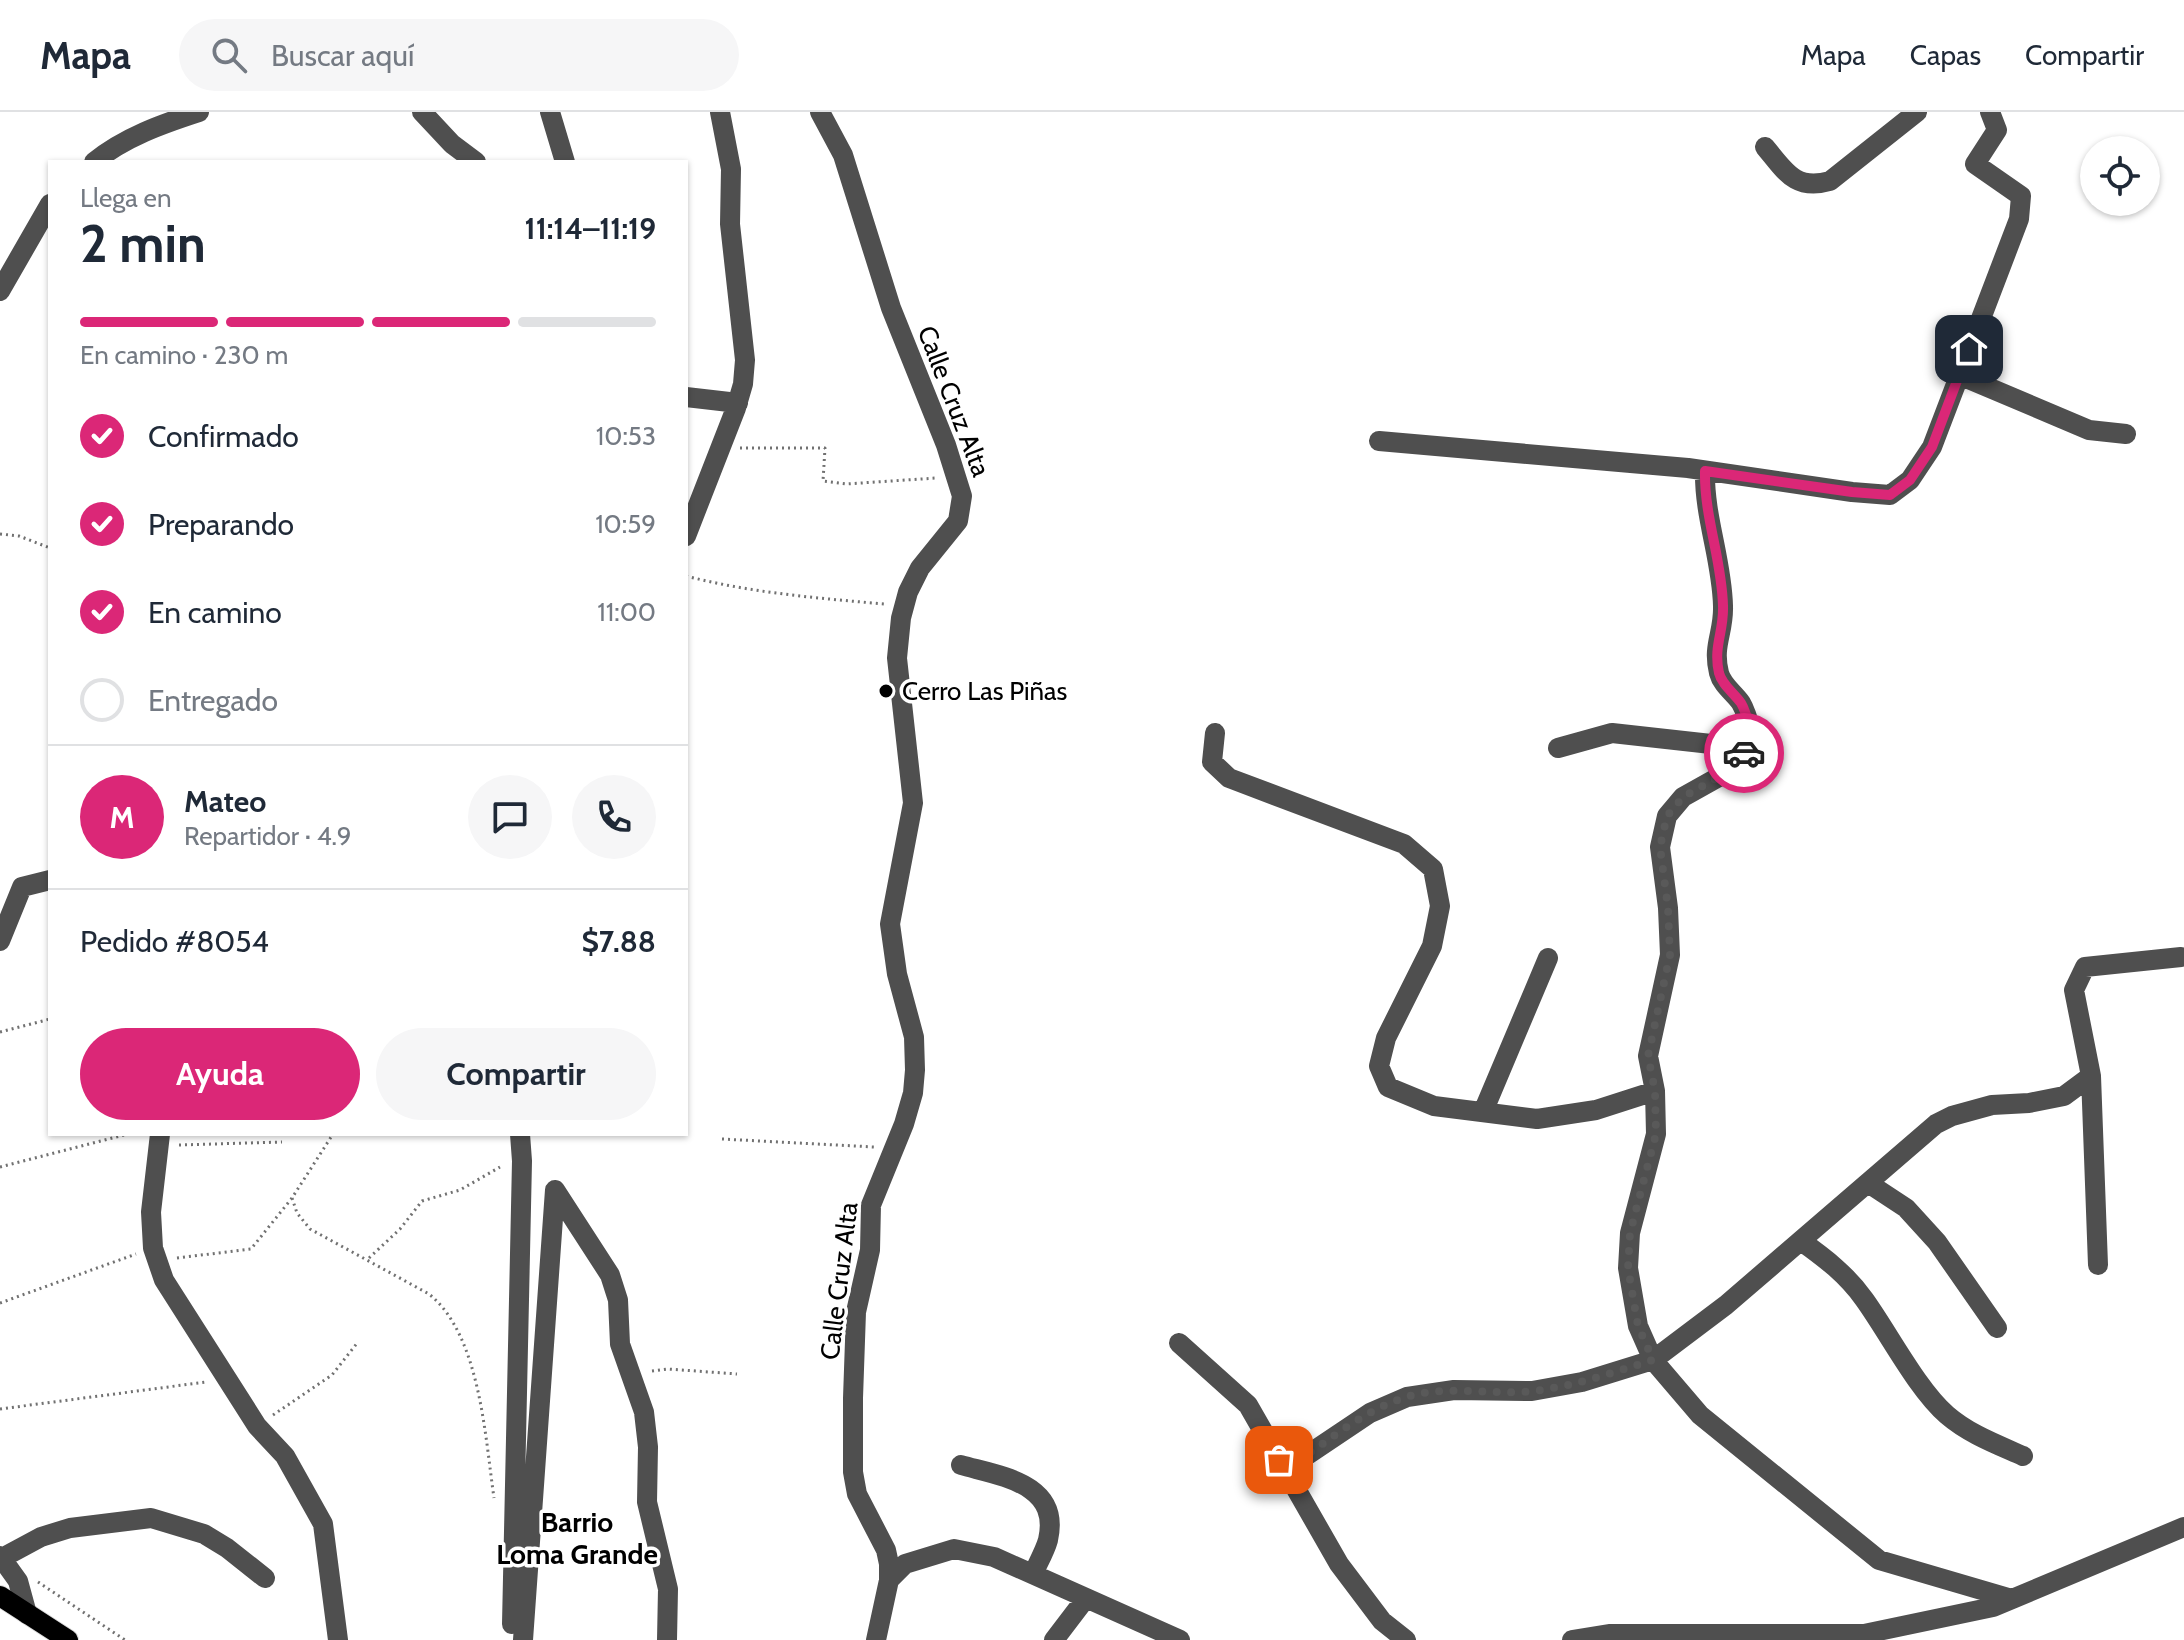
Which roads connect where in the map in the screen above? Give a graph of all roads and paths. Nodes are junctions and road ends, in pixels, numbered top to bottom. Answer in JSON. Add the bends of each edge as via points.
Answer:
{"nodes":[{"id":1,"x":156,"y":112,"type":"edge"},
{"id":2,"x":199,"y":112,"type":"edge"},
{"id":3,"x":422,"y":112,"type":"edge"},
{"id":4,"x":550,"y":112,"type":"edge"},
{"id":5,"x":720,"y":112,"type":"edge"},
{"id":6,"x":820,"y":112,"type":"edge"},
{"id":7,"x":1917,"y":112,"type":"edge"},
{"id":8,"x":1990,"y":112,"type":"edge"},
{"id":9,"x":135,"y":137,"type":"junction"},
{"id":10,"x":1765,"y":147,"type":"dead end"},
{"id":11,"x":96,"y":160,"type":"edge"},
{"id":12,"x":473,"y":160,"type":"edge"},
{"id":13,"x":564,"y":160,"type":"edge"},
{"id":14,"x":48,"y":207,"type":"edge"},
{"id":15,"x":0,"y":291,"type":"edge"},
{"id":16,"x":1959,"y":375,"type":"junction"},
{"id":17,"x":688,"y":397,"type":"edge"},
{"id":18,"x":738,"y":403,"type":"junction"},
{"id":19,"x":2126,"y":434,"type":"dead end"},
{"id":20,"x":1379,"y":441,"type":"dead end"},
{"id":21,"x":720,"y":448,"type":"junction"},
{"id":22,"x":1705,"y":471,"type":"junction"},
{"id":23,"x":956,"y":476,"type":"junction"},
{"id":24,"x":688,"y":531,"type":"edge"},
{"id":25,"x":0,"y":534,"type":"edge"},
{"id":26,"x":48,"y":547,"type":"edge"},
{"id":27,"x":688,"y":576,"type":"edge"},
{"id":28,"x":904,"y":606,"type":"junction"},
{"id":29,"x":1215,"y":733,"type":"dead end"},
{"id":30,"x":1558,"y":748,"type":"dead end"},
{"id":31,"x":1747,"y":748,"type":"junction"},
{"id":32,"x":48,"y":880,"type":"edge"},
{"id":33,"x":0,"y":941,"type":"edge"},
{"id":34,"x":2181,"y":957,"type":"dead end"},
{"id":35,"x":1548,"y":958,"type":"dead end"},
{"id":36,"x":48,"y":1020,"type":"edge"},
{"id":37,"x":0,"y":1032,"type":"edge"},
{"id":38,"x":2091,"y":1076,"type":"junction"},
{"id":39,"x":1655,"y":1091,"type":"junction"},
{"id":40,"x":1483,"y":1112,"type":"junction"},
{"id":41,"x":120,"y":1136,"type":"edge"},
{"id":42,"x":332,"y":1136,"type":"edge"},
{"id":43,"x":520,"y":1136,"type":"edge"},
{"id":44,"x":722,"y":1139,"type":"dead end"},
{"id":45,"x":160,"y":1140,"type":"edge"},
{"id":46,"x":282,"y":1142,"type":"dead end"},
{"id":47,"x":894,"y":1148,"type":"junction"},
{"id":48,"x":521,"y":1155,"type":"junction"},
{"id":49,"x":0,"y":1167,"type":"edge"},
{"id":50,"x":1868,"y":1183,"type":"junction"},
{"id":51,"x":292,"y":1198,"type":"junction"},
{"id":52,"x":1801,"y":1241,"type":"junction"},
{"id":53,"x":155,"y":1254,"type":"junction"},
{"id":54,"x":368,"y":1260,"type":"junction"},
{"id":55,"x":2098,"y":1265,"type":"dead end"},
{"id":56,"x":0,"y":1303,"type":"edge"},
{"id":57,"x":1997,"y":1328,"type":"dead end"},
{"id":58,"x":358,"y":1342,"type":"dead end"},
{"id":59,"x":1179,"y":1343,"type":"dead end"},
{"id":60,"x":1653,"y":1360,"type":"junction"},
{"id":61,"x":632,"y":1373,"type":"junction"},
{"id":62,"x":737,"y":1374,"type":"dead end"},
{"id":63,"x":225,"y":1379,"type":"junction"},
{"id":64,"x":0,"y":1409,"type":"edge"},
{"id":65,"x":257,"y":1426,"type":"junction"},
{"id":66,"x":2023,"y":1456,"type":"dead end"},
{"id":67,"x":961,"y":1465,"type":"dead end"},
{"id":68,"x":1285,"y":1470,"type":"junction"},
{"id":69,"x":494,"y":1499,"type":"dead end"},
{"id":70,"x":2184,"y":1527,"type":"edge"},
{"id":71,"x":1,"y":1557,"type":"edge"},
{"id":72,"x":1033,"y":1574,"type":"junction"},
{"id":73,"x":265,"y":1578,"type":"dead end"},
{"id":74,"x":33,"y":1579,"type":"dead end"},
{"id":75,"x":889,"y":1580,"type":"junction"},
{"id":76,"x":0,"y":1596,"type":"edge"},
{"id":77,"x":1086,"y":1598,"type":"junction"},
{"id":78,"x":2012,"y":1599,"type":"junction"},
{"id":79,"x":27,"y":1614,"type":"junction"},
{"id":80,"x":68,"y":1640,"type":"edge"},
{"id":81,"x":125,"y":1640,"type":"edge"},
{"id":82,"x":338,"y":1640,"type":"edge"},
{"id":83,"x":511,"y":1640,"type":"edge"},
{"id":84,"x":523,"y":1640,"type":"edge"},
{"id":85,"x":667,"y":1640,"type":"edge"},
{"id":86,"x":876,"y":1640,"type":"edge"},
{"id":87,"x":1054,"y":1640,"type":"edge"},
{"id":88,"x":1180,"y":1640,"type":"edge"},
{"id":89,"x":1406,"y":1640,"type":"edge"},
{"id":90,"x":1572,"y":1640,"type":"edge"}],
"edges":[{"from":1,"to":9,"type":"street"},
{"from":2,"to":9,"type":"street"},
{"from":3,"to":12,"type":"street"},
{"from":4,"to":13,"type":"street"},
{"from":5,"to":18,"type":"street","via":[[731,169],[730,224],[745,360]]},
{"from":6,"to":23,"type":"street","name":"Calle Cruz Alta","via":[[843,155],[891,308]]},
{"from":7,"to":10,"type":"street","via":[[1830,181],[1813,186],[1790,178]]},
{"from":8,"to":16,"type":"street","via":[[1997,130],[1975,164],[2021,196],[2019,219]]},
{"from":9,"to":11,"type":"street"},
{"from":14,"to":15,"type":"street"},
{"from":16,"to":19,"type":"street","via":[[2089,430]]},
{"from":16,"to":22,"type":"street","via":[[1932,447],[1910,480],[1890,495]]},
{"from":17,"to":18,"type":"street"},
{"from":18,"to":21,"type":"street"},
{"from":20,"to":22,"type":"street"},
{"from":21,"to":23,"type":"path","via":[[825,448],[823,481],[846,484]]},
{"from":21,"to":24,"type":"street"},
{"from":22,"to":31,"type":"street","via":[[1704,497],[1719,560],[1723,607],[1715,651],[1720,678],[1742,705],[1753,738]]},
{"from":23,"to":28,"type":"street","name":"Calle Cruz Alta","via":[[962,496],[958,521],[920,568]]},
{"from":25,"to":26,"type":"path"},
{"from":27,"to":28,"type":"path","via":[[785,596]]},
{"from":28,"to":47,"type":"street","name":"Calle Cruz Alta","via":[[897,658],[913,803],[890,924],[914,1037],[915,1070],[913,1093]]},
{"from":29,"to":40,"type":"street","via":[[1212,762],[1229,778],[1404,844],[1433,869],[1440,906],[1432,946],[1386,1038],[1379,1066],[1388,1087],[1434,1106]]},
{"from":30,"to":31,"type":"street","via":[[1612,733]]},
{"from":31,"to":39,"type":"street","via":[[1733,769],[1683,797],[1667,816],[1660,847],[1670,955],[1648,1056]]},
{"from":32,"to":33,"type":"street","via":[[22,887]]},
{"from":34,"to":38,"type":"street","via":[[2085,967],[2074,990]]},
{"from":35,"to":40,"type":"street"},
{"from":36,"to":37,"type":"path"},
{"from":38,"to":50,"type":"street","via":[[2064,1096],[1952,1116]]},
{"from":38,"to":55,"type":"street"},
{"from":39,"to":40,"type":"street","via":[[1596,1110],[1537,1119]]},
{"from":39,"to":60,"type":"street","via":[[1656,1134],[1630,1233],[1628,1268],[1638,1326]]},
{"from":41,"to":49,"type":"path"},
{"from":42,"to":51,"type":"path"},
{"from":43,"to":48,"type":"street"},
{"from":44,"to":47,"type":"path"},
{"from":45,"to":46,"type":"path"},
{"from":45,"to":53,"type":"street","via":[[151,1212]]},
{"from":47,"to":75,"type":"street","name":"Calle Cruz Alta","via":[[871,1205],[870,1250],[856,1312],[853,1398],[857,1494],[886,1550]]},
{"from":48,"to":54,"type":"path","via":[[460,1190],[422,1201]]},
{"from":48,"to":83,"type":"street"},
{"from":50,"to":52,"type":"street"},
{"from":50,"to":57,"type":"street","via":[[1906,1208],[1937,1242]]},
{"from":51,"to":53,"type":"path","via":[[251,1249]]},
{"from":51,"to":54,"type":"path","via":[[310,1229]]},
{"from":52,"to":60,"type":"street"},
{"from":52,"to":66,"type":"street","via":[[1838,1268],[1863,1296],[1945,1414]]},
{"from":53,"to":56,"type":"path"},
{"from":53,"to":63,"type":"street","via":[[164,1280]]},
{"from":54,"to":69,"type":"path","via":[[413,1283],[454,1320],[480,1396]]},
{"from":58,"to":65,"type":"path","via":[[332,1375]]},
{"from":59,"to":68,"type":"street","via":[[1248,1405]]},
{"from":60,"to":68,"type":"street","via":[[1532,1391],[1454,1390],[1407,1397],[1370,1413]]},
{"from":60,"to":78,"type":"street","via":[[1700,1415],[1879,1560]]},
{"from":61,"to":62,"type":"path","via":[[668,1369]]},
{"from":61,"to":84,"type":"street","via":[[620,1344],[618,1300],[610,1275],[555,1190]]},
{"from":61,"to":85,"type":"street","via":[[646,1424],[647,1502],[668,1589]]},
{"from":63,"to":64,"type":"path"},
{"from":63,"to":65,"type":"street"},
{"from":65,"to":82,"type":"street","via":[[285,1456],[323,1524]]},
{"from":67,"to":72,"type":"street","via":[[1018,1481],[1037,1493],[1050,1512],[1048,1540]]},
{"from":68,"to":89,"type":"street","via":[[1339,1564],[1382,1621]]},
{"from":70,"to":78,"type":"street"},
{"from":71,"to":73,"type":"street","via":[[70,1528],[151,1518],[204,1534]]},
{"from":71,"to":79,"type":"street","via":[[18,1581]]},
{"from":72,"to":75,"type":"street","via":[[994,1557],[954,1549],[905,1564]]},
{"from":72,"to":77,"type":"street"},
{"from":74,"to":81,"type":"path"},
{"from":75,"to":86,"type":"street","name":"Calle Cruz Alta"},
{"from":76,"to":79,"type":"main road"},
{"from":77,"to":87,"type":"street"},
{"from":77,"to":88,"type":"street"},
{"from":78,"to":90,"type":"street","via":[[1864,1634],[1609,1634]]},
{"from":79,"to":80,"type":"main road"}]}
